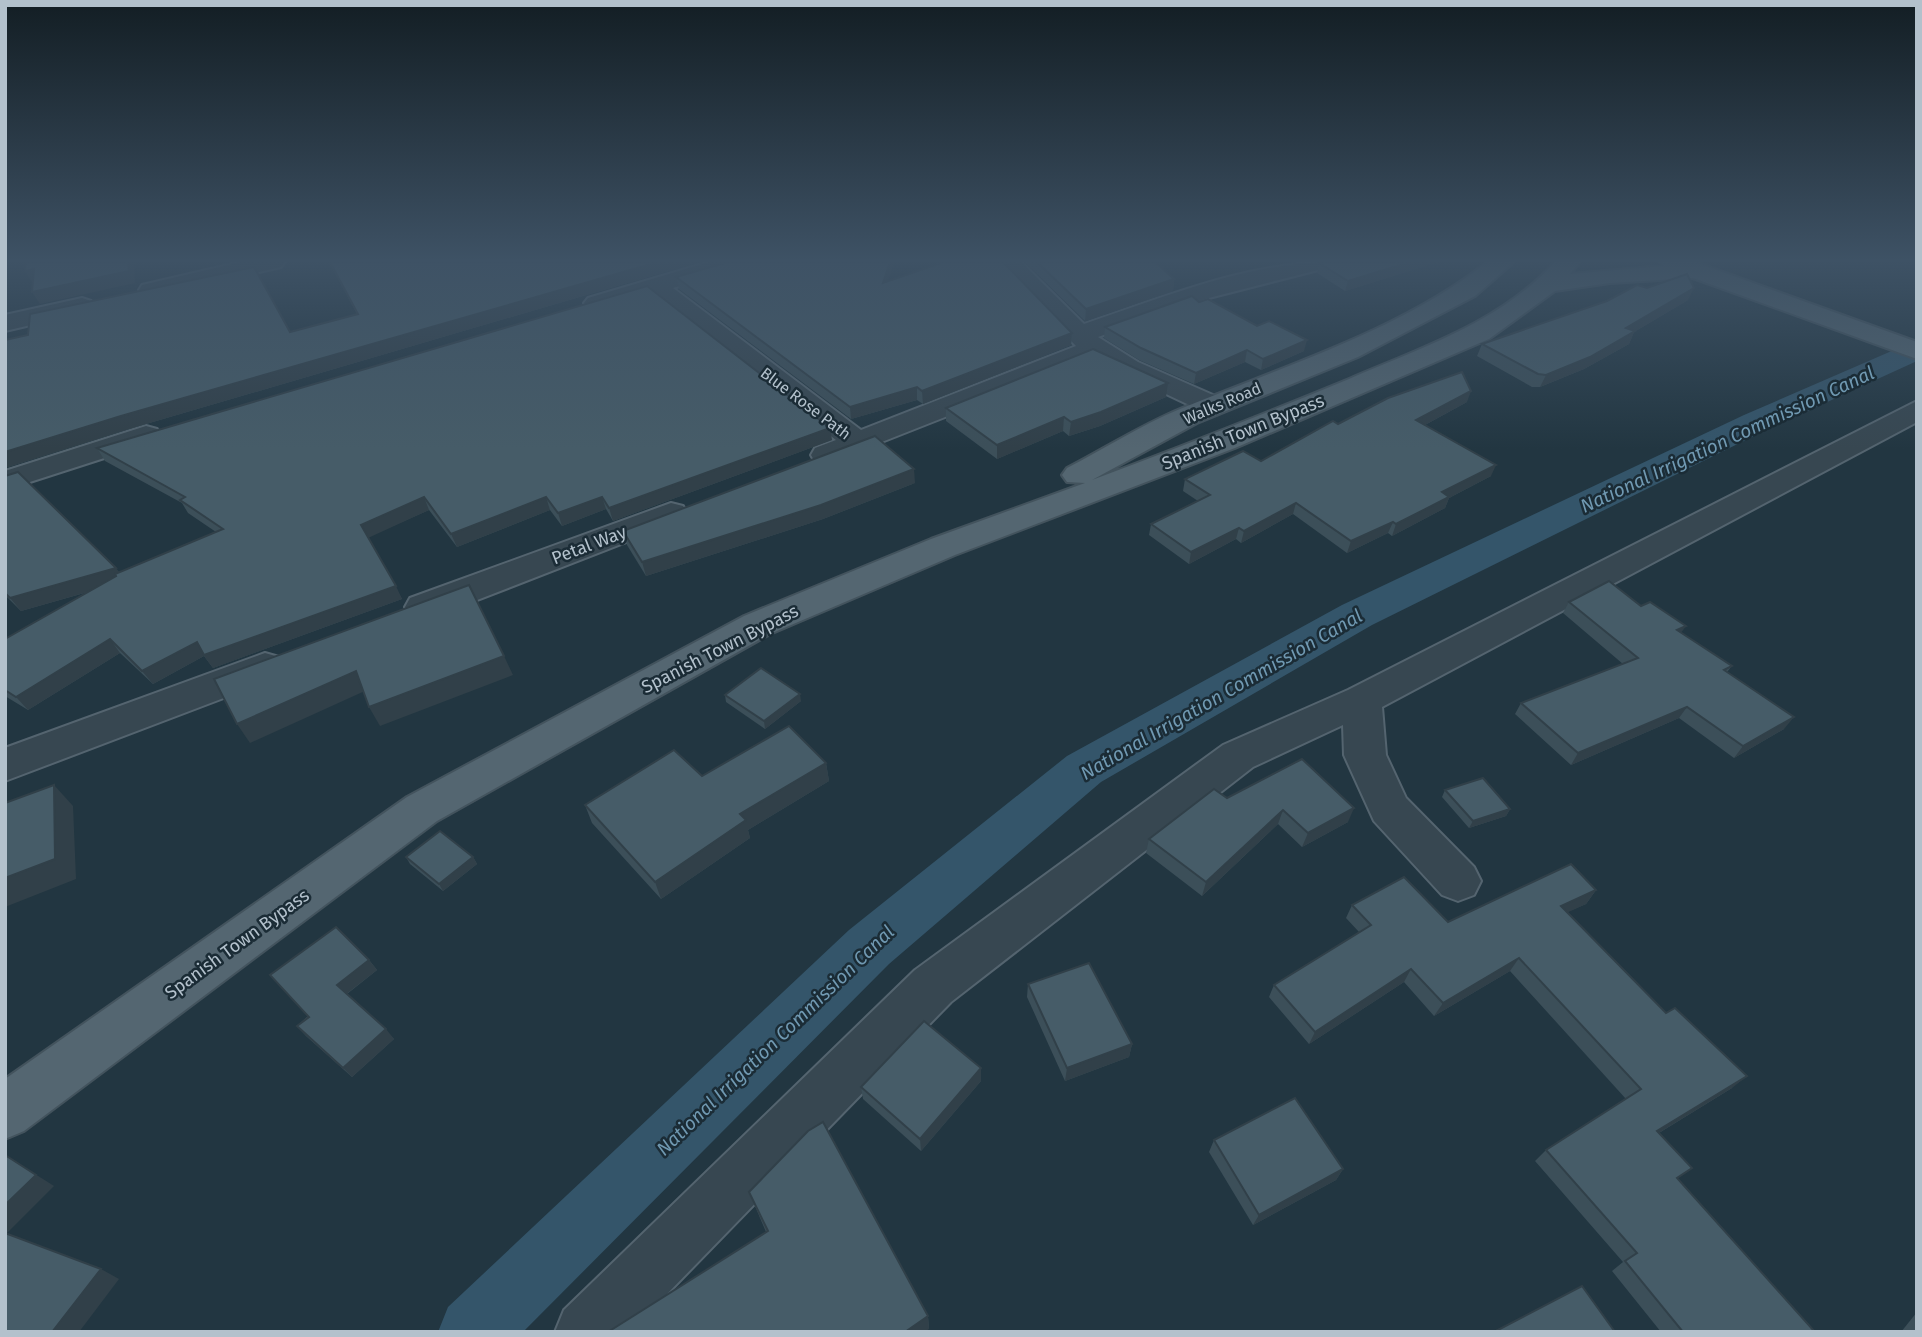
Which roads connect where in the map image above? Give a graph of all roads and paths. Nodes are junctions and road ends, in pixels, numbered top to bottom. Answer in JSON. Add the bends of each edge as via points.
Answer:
{"nodes":[{"id":1,"x":704,"y":324,"type":"edge"},
{"id":2,"x":1071,"y":324,"type":"edge"},
{"id":3,"x":1126,"y":324,"type":"edge"},
{"id":4,"x":1400,"y":324,"type":"edge"},
{"id":5,"x":1492,"y":324,"type":"edge"},
{"id":6,"x":1850,"y":324,"type":"edge"},
{"id":7,"x":1088,"y":341,"type":"junction"},
{"id":8,"x":1917,"y":351,"type":"edge"},
{"id":9,"x":1212,"y":405,"type":"junction"},
{"id":10,"x":1917,"y":410,"type":"edge"},
{"id":11,"x":167,"y":429,"type":"edge"},
{"id":12,"x":859,"y":443,"type":"junction"},
{"id":13,"x":794,"y":467,"type":"edge"},
{"id":14,"x":5,"y":481,"type":"edge"},
{"id":15,"x":704,"y":501,"type":"edge"},
{"id":16,"x":943,"y":547,"type":"junction"},
{"id":17,"x":393,"y":618,"type":"edge"},
{"id":18,"x":290,"y":657,"type":"edge"},
{"id":19,"x":1363,"y":700,"type":"junction"},
{"id":20,"x":5,"y":765,"type":"edge"},
{"id":21,"x":1458,"y":881,"type":"dead end"},
{"id":22,"x":5,"y":1112,"type":"edge"},
{"id":23,"x":586,"y":1332,"type":"edge"}],
"edges":[{"from":1,"to":12,"type":"street","name":"Blue Rose Path"},
{"from":2,"to":7,"type":"street"},
{"from":3,"to":7,"type":"street"},
{"from":4,"to":9,"type":"main road","name":"Walks Road","via":[[1348,351]]},
{"from":5,"to":16,"type":"main road","name":"Spanish Town Bypass","via":[[1224,442]]},
{"from":6,"to":8,"type":"main road"},
{"from":7,"to":9,"type":"street","via":[[1128,368]]},
{"from":7,"to":12,"type":"street"},
{"from":9,"to":16,"type":"main road","name":"Walks Road"},
{"from":10,"to":19,"type":"street"},
{"from":11,"to":14,"type":"street"},
{"from":12,"to":13,"type":"street"},
{"from":15,"to":17,"type":"street","name":"Petal Way"},
{"from":16,"to":22,"type":"main road","name":"Spanish Town Bypass","via":[[757,625],[422,809]]},
{"from":18,"to":20,"type":"street"},
{"from":19,"to":21,"type":"street","via":[[1365,755],[1389,808]]},
{"from":19,"to":23,"type":"street","via":[[1238,757],[933,986]]}]}
